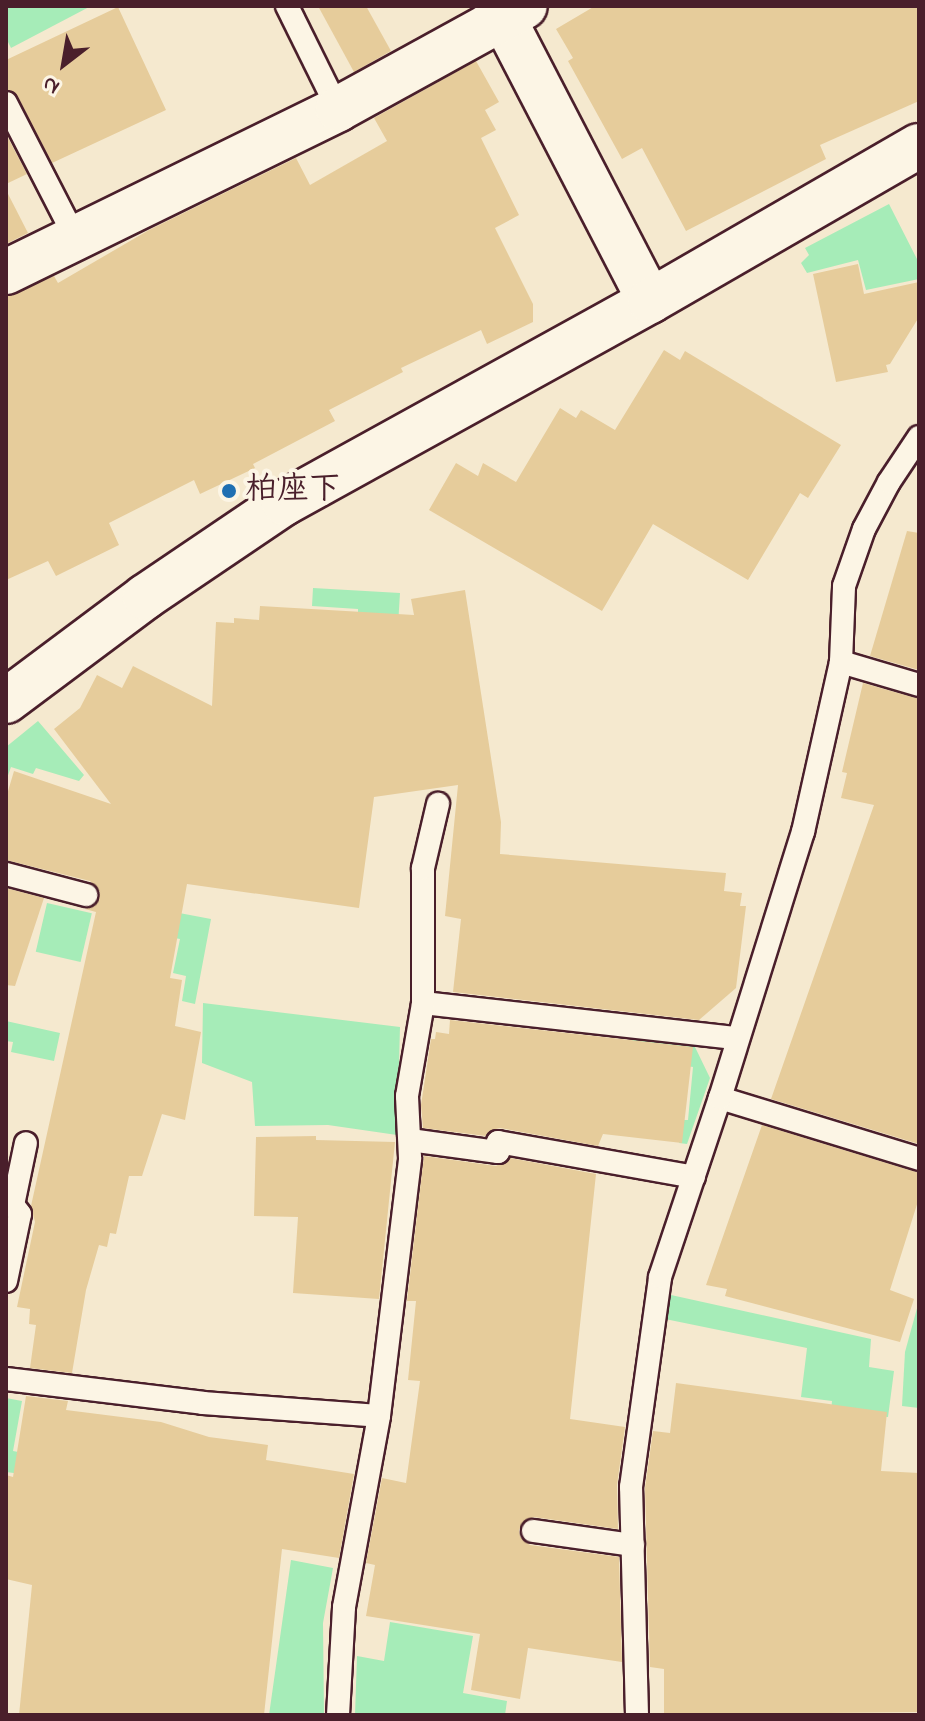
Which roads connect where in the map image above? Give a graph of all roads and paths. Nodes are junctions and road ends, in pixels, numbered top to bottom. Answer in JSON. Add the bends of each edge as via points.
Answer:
{"nodes":[{"id":1,"x":287,"y":6,"type":"edge"},
{"id":2,"x":508,"y":10,"type":"edge"},
{"id":3,"x":6,"y":103,"type":"edge"},
{"id":4,"x":338,"y":109,"type":"junction"},
{"id":5,"x":919,"y":146,"type":"edge"},
{"id":6,"x":75,"y":237,"type":"junction"},
{"id":7,"x":6,"y":272,"type":"edge"},
{"id":8,"x":650,"y":301,"type":"junction"},
{"id":9,"x":919,"y":437,"type":"edge"},
{"id":10,"x":841,"y":662,"type":"junction"},
{"id":11,"x":919,"y":685,"type":"edge"},
{"id":12,"x":6,"y":701,"type":"edge"},
{"id":13,"x":438,"y":804,"type":"dead end"},
{"id":14,"x":6,"y":874,"type":"edge"},
{"id":15,"x":86,"y":895,"type":"dead end"},
{"id":16,"x":423,"y":1003,"type":"junction"},
{"id":17,"x":737,"y":1038,"type":"junction"},
{"id":18,"x":720,"y":1098,"type":"junction"},
{"id":19,"x":410,"y":1140,"type":"junction"},
{"id":20,"x":26,"y":1143,"type":"dead end"},
{"id":21,"x":919,"y":1159,"type":"edge"},
{"id":22,"x":694,"y":1177,"type":"junction"},
{"id":23,"x":6,"y":1281,"type":"edge"},
{"id":24,"x":6,"y":1379,"type":"edge"},
{"id":25,"x":379,"y":1416,"type":"junction"},
{"id":26,"x":533,"y":1531,"type":"dead end"},
{"id":27,"x":633,"y":1545,"type":"junction"},
{"id":28,"x":338,"y":1715,"type":"edge"},
{"id":29,"x":637,"y":1715,"type":"edge"}],
"edges":[{"from":1,"to":4,"type":"lane"},
{"from":2,"to":4,"type":"street"},
{"from":2,"to":8,"type":"street"},
{"from":3,"to":6,"type":"lane"},
{"from":4,"to":6,"type":"street"},
{"from":5,"to":8,"type":"street"},
{"from":6,"to":7,"type":"street"},
{"from":8,"to":12,"type":"street","via":[[284,503],[145,597]]},
{"from":9,"to":10,"type":"lane","via":[[864,529],[844,586]]},
{"from":10,"to":11,"type":"lane"},
{"from":10,"to":17,"type":"lane","via":[[803,832]]},
{"from":13,"to":16,"type":"lane","via":[[423,868]]},
{"from":14,"to":15,"type":"lane"},
{"from":16,"to":17,"type":"lane"},
{"from":16,"to":19,"type":"lane","via":[[407,1096]]},
{"from":17,"to":18,"type":"lane"},
{"from":18,"to":21,"type":"lane"},
{"from":18,"to":22,"type":"lane"},
{"from":19,"to":22,"type":"lane","via":[[498,1152],[498,1142]]},
{"from":19,"to":25,"type":"lane"},
{"from":20,"to":23,"type":"lane","via":[[13,1205],[20,1214]]},
{"from":22,"to":27,"type":"lane","via":[[660,1277],[631,1487]]},
{"from":24,"to":25,"type":"lane","via":[[203,1403]]},
{"from":25,"to":28,"type":"lane","via":[[344,1607]]},
{"from":26,"to":27,"type":"lane"},
{"from":27,"to":29,"type":"lane"}]}
